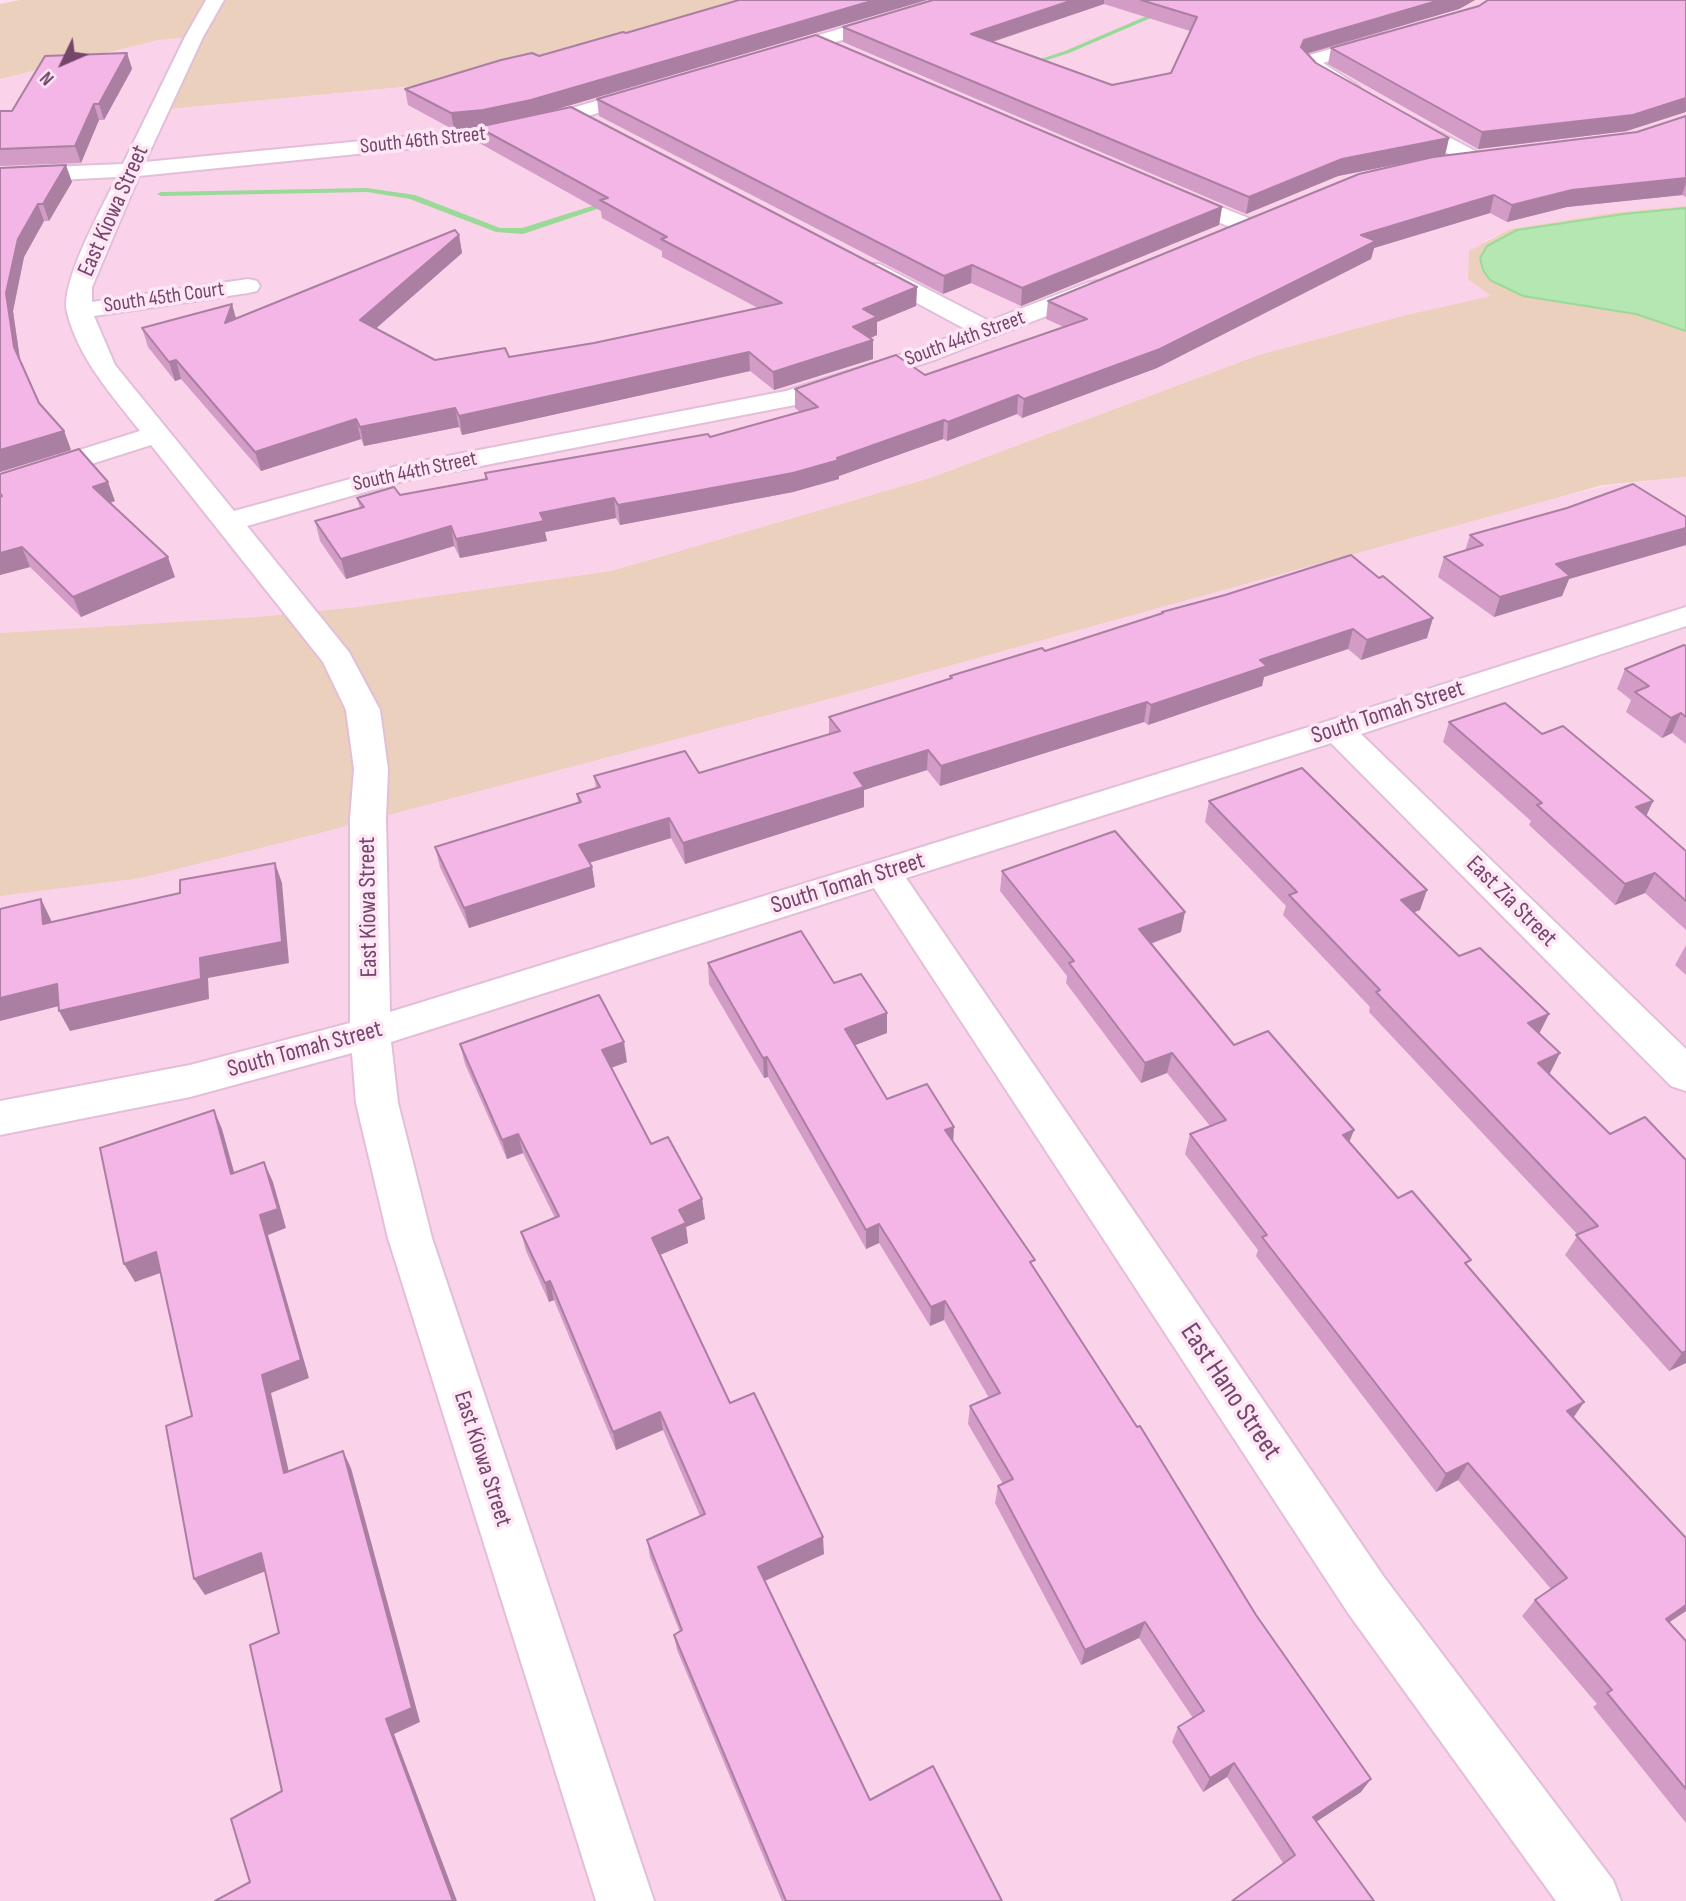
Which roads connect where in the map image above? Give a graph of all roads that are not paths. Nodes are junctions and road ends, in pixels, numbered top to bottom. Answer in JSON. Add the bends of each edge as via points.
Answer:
{"nodes":[{"id":1,"x":215,"y":0,"type":"edge"},
{"id":2,"x":955,"y":0,"type":"edge"},
{"id":3,"x":1396,"y":37,"type":"edge"},
{"id":4,"x":817,"y":41,"type":"junction"},
{"id":5,"x":840,"y":52,"type":"edge"},
{"id":6,"x":752,"y":61,"type":"edge"},
{"id":7,"x":663,"y":88,"type":"edge"},
{"id":8,"x":575,"y":114,"type":"junction"},
{"id":9,"x":597,"y":126,"type":"edge"},
{"id":10,"x":1503,"y":158,"type":"edge"},
{"id":11,"x":1475,"y":160,"type":"junction"},
{"id":12,"x":1440,"y":164,"type":"edge"},
{"id":13,"x":131,"y":170,"type":"junction"},
{"id":14,"x":0,"y":176,"type":"edge"},
{"id":15,"x":1158,"y":188,"type":"edge"},
{"id":16,"x":1217,"y":237,"type":"edge"},
{"id":17,"x":855,"y":261,"type":"edge"},
{"id":18,"x":1120,"y":278,"type":"edge"},
{"id":19,"x":248,"y":286,"type":"dead end"},
{"id":20,"x":79,"y":311,"type":"junction"},
{"id":21,"x":989,"y":331,"type":"junction"},
{"id":22,"x":158,"y":434,"type":"junction"},
{"id":23,"x":0,"y":484,"type":"edge"},
{"id":24,"x":230,"y":522,"type":"junction"},
{"id":25,"x":1686,"y":616,"type":"edge"},
{"id":26,"x":1337,"y":730,"type":"junction"},
{"id":27,"x":883,"y":873,"type":"junction"},
{"id":28,"x":370,"y":1033,"type":"junction"},
{"id":29,"x":1686,"y":1075,"type":"edge"},
{"id":30,"x":0,"y":1118,"type":"edge"},
{"id":31,"x":625,"y":1901,"type":"edge"},
{"id":32,"x":1592,"y":1901,"type":"edge"}],
"edges":[{"from":1,"to":13,"type":"street","name":"East Kiowa Street"},
{"from":2,"to":4,"type":"street"},
{"from":3,"to":11,"type":"street","via":[[1310,61],[1321,73]]},
{"from":4,"to":5,"type":"street"},
{"from":4,"to":6,"type":"street"},
{"from":7,"to":8,"type":"street","name":"South 46th Street"},
{"from":8,"to":9,"type":"street"},
{"from":8,"to":13,"type":"street","name":"South 46th Street","via":[[486,135]]},
{"from":10,"to":11,"type":"street"},
{"from":11,"to":12,"type":"street"},
{"from":13,"to":14,"type":"street","name":"South 46th Street"},
{"from":13,"to":20,"type":"street","name":"East Kiowa Street","via":[[80,287]]},
{"from":15,"to":16,"type":"street","via":[[1255,221]]},
{"from":17,"to":21,"type":"street"},
{"from":18,"to":21,"type":"street","name":"South 44th Street"},
{"from":19,"to":20,"type":"street","name":"South 45th Court"},
{"from":20,"to":22,"type":"street","name":"East Kiowa Street","via":[[103,367]]},
{"from":21,"to":24,"type":"street","name":"South 44th Street","via":[[791,398],[401,472]]},
{"from":22,"to":23,"type":"street"},
{"from":22,"to":24,"type":"street","name":"East Kiowa Street"},
{"from":24,"to":28,"type":"street","name":"East Kiowa Street","via":[[338,659],[363,710],[371,769]]},
{"from":25,"to":26,"type":"street","name":"South Tomah Street"},
{"from":26,"to":27,"type":"street","name":"South Tomah Street"},
{"from":26,"to":29,"type":"street","name":"East Zia Street"},
{"from":27,"to":28,"type":"street","name":"South Tomah Street"},
{"from":27,"to":32,"type":"street","name":"East Hano Street","via":[[1366,1595]]},
{"from":28,"to":30,"type":"street","name":"South Tomah Street","via":[[190,1081]]},
{"from":28,"to":31,"type":"street","name":"East Kiowa Street","via":[[377,1103],[410,1238]]}]}
